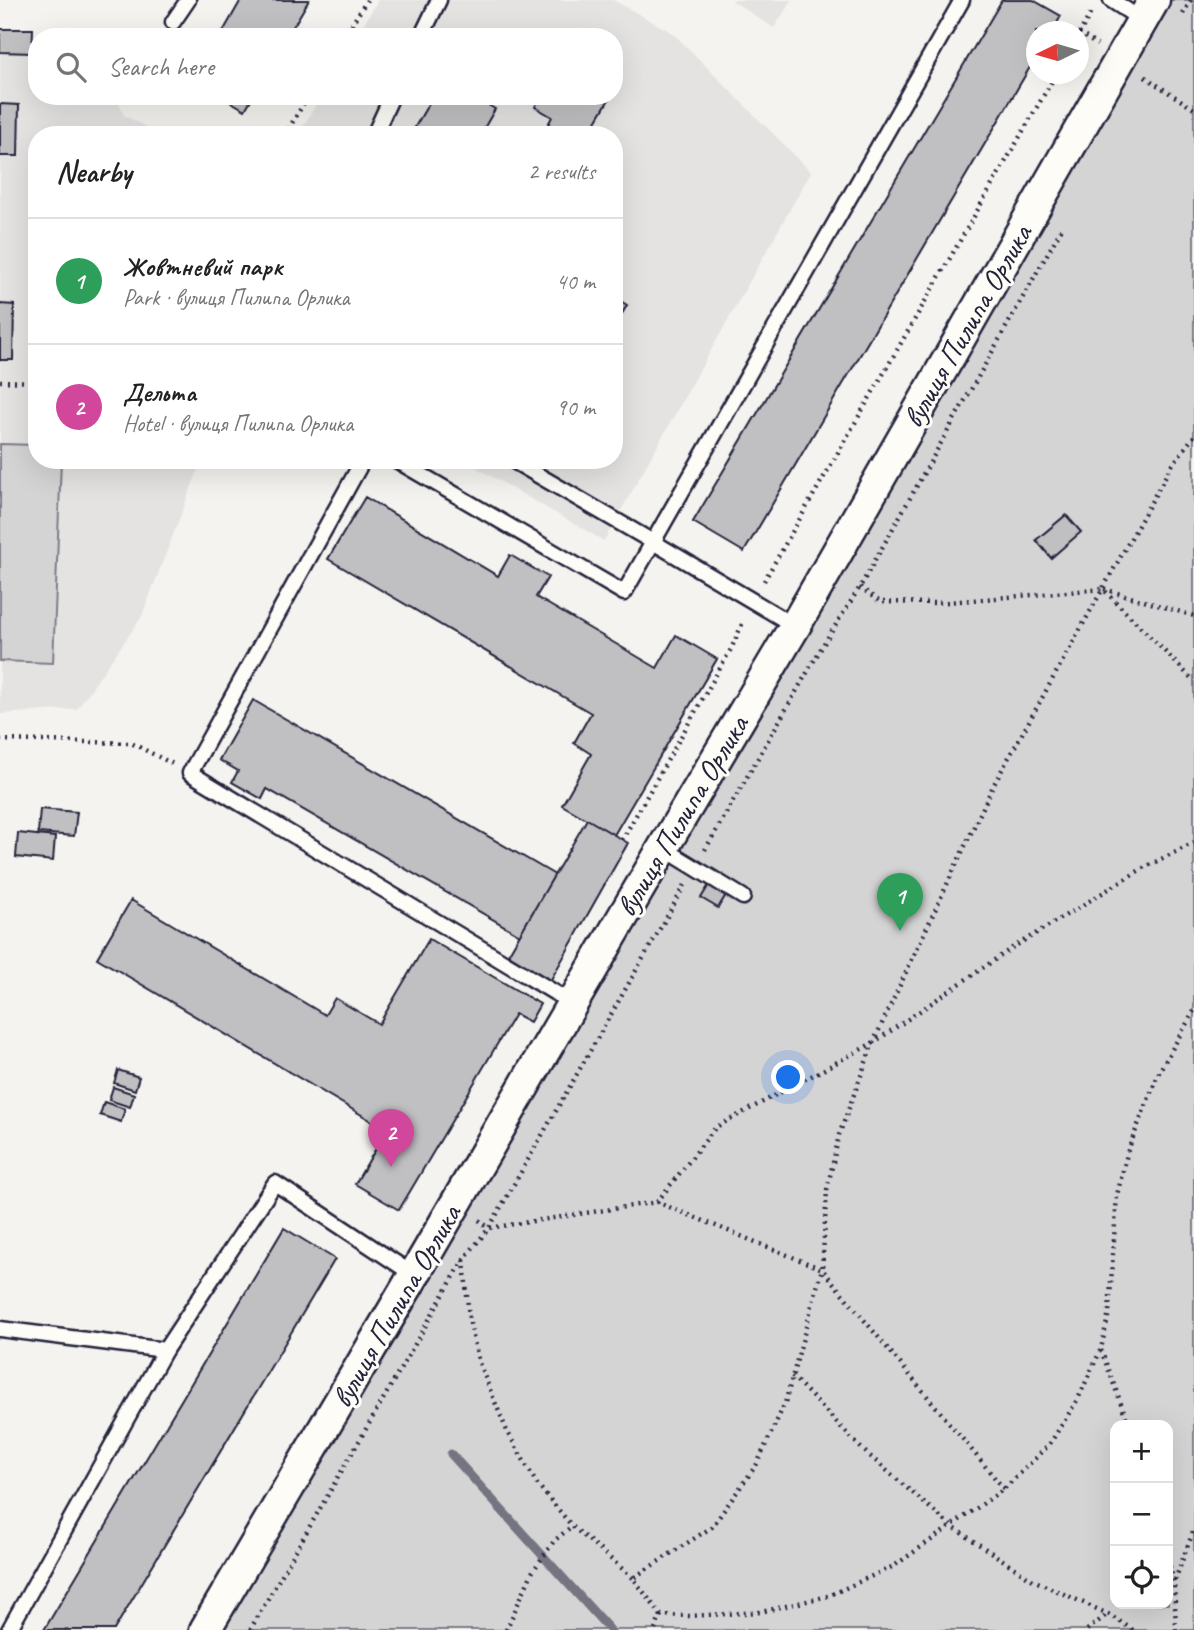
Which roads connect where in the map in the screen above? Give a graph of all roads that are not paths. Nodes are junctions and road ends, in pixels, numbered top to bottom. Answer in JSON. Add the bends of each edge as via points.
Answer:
{"nodes":[{"id":1,"x":188,"y":0,"type":"edge"},
{"id":2,"x":439,"y":0,"type":"edge"},
{"id":3,"x":962,"y":0,"type":"edge"},
{"id":4,"x":1111,"y":0,"type":"edge"},
{"id":5,"x":1148,"y":10,"type":"edge"},
{"id":6,"x":173,"y":22,"type":"dead end"},
{"id":7,"x":425,"y":28,"type":"edge"},
{"id":8,"x":388,"y":105,"type":"edge"},
{"id":9,"x":377,"y":126,"type":"edge"},
{"id":10,"x":358,"y":469,"type":"edge"},
{"id":11,"x":411,"y":469,"type":"edge"},
{"id":12,"x":527,"y":469,"type":"edge"},
{"id":13,"x":653,"y":542,"type":"junction"},
{"id":14,"x":795,"y":626,"type":"junction"},
{"id":15,"x":663,"y":848,"type":"junction"},
{"id":16,"x":743,"y":897,"type":"dead end"},
{"id":17,"x":572,"y":1003,"type":"junction"},
{"id":18,"x":414,"y":1275,"type":"junction"},
{"id":19,"x":0,"y":1329,"type":"edge"},
{"id":20,"x":165,"y":1350,"type":"junction"},
{"id":21,"x":9,"y":1630,"type":"edge"},
{"id":22,"x":205,"y":1630,"type":"edge"}],
"edges":[{"from":1,"to":6,"type":"lane"},
{"from":2,"to":7,"type":"lane"},
{"from":3,"to":13,"type":"lane"},
{"from":4,"to":5,"type":"lane"},
{"from":5,"to":14,"type":"street","name":"вулиця Пилипа Орлика"},
{"from":8,"to":9,"type":"lane"},
{"from":10,"to":17,"type":"lane","via":[[190,774]]},
{"from":11,"to":13,"type":"lane","via":[[624,593]]},
{"from":12,"to":13,"type":"lane"},
{"from":13,"to":14,"type":"lane"},
{"from":14,"to":15,"type":"street","name":"вулиця Пилипа Орлика"},
{"from":15,"to":16,"type":"lane"},
{"from":15,"to":17,"type":"street","name":"вулиця Пилипа Орлика"},
{"from":17,"to":18,"type":"street","name":"вулиця Пилипа Орлика"},
{"from":18,"to":20,"type":"lane","via":[[275,1183]]},
{"from":18,"to":22,"type":"street","name":"вулиця Пилипа Орлика"},
{"from":19,"to":20,"type":"lane"},
{"from":20,"to":21,"type":"lane"}]}
